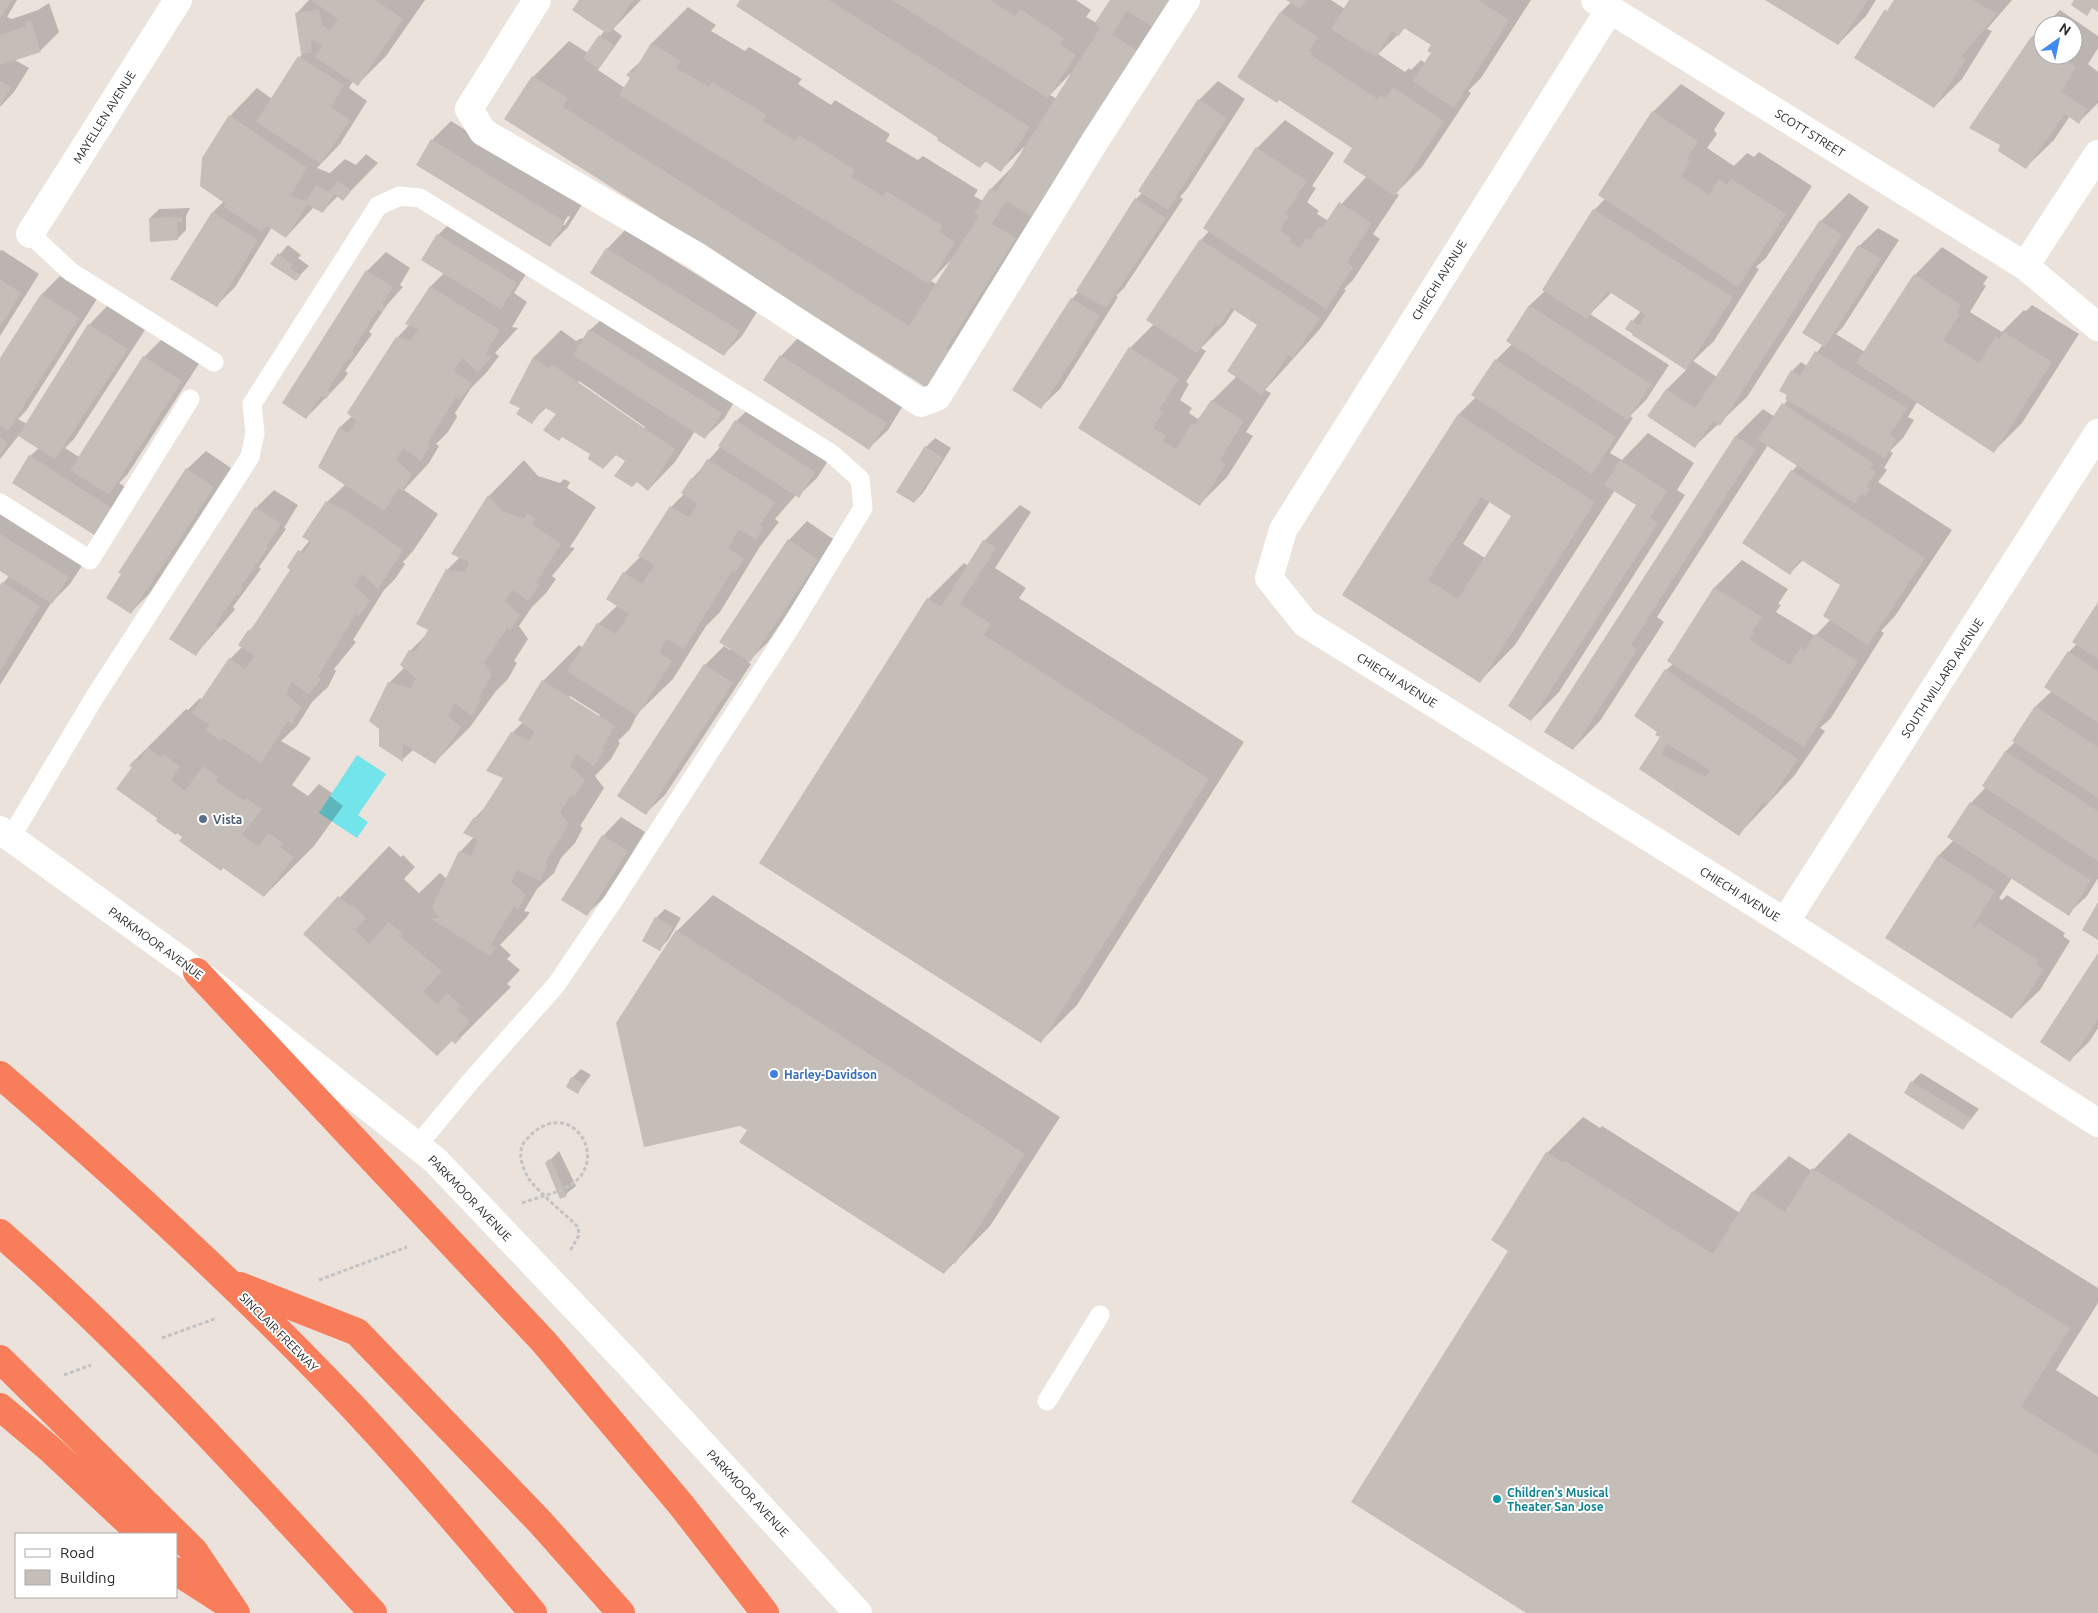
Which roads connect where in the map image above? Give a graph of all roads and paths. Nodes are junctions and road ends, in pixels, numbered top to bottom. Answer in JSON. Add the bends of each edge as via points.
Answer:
{"nodes":[{"id":1,"x":178,"y":0,"type":"edge"},
{"id":2,"x":537,"y":0,"type":"edge"},
{"id":3,"x":1186,"y":0,"type":"edge"},
{"id":4,"x":1602,"y":5,"type":"edge"},
{"id":5,"x":2098,"y":154,"type":"edge"},
{"id":6,"x":30,"y":234,"type":"joint"},
{"id":7,"x":2026,"y":266,"type":"junction"},
{"id":8,"x":2098,"y":327,"type":"edge"},
{"id":9,"x":214,"y":362,"type":"dead end"},
{"id":10,"x":190,"y":399,"type":"dead end"},
{"id":11,"x":2098,"y":433,"type":"edge"},
{"id":12,"x":0,"y":503,"type":"edge"},
{"id":13,"x":5,"y":834,"type":"edge"},
{"id":14,"x":1785,"y":922,"type":"junction"},
{"id":15,"x":196,"y":972,"type":"junction"},
{"id":16,"x":0,"y":1075,"type":"edge"},
{"id":17,"x":2098,"y":1123,"type":"edge"},
{"id":18,"x":417,"y":1146,"type":"junction"},
{"id":19,"x":572,"y":1185,"type":"dead end"},
{"id":20,"x":0,"y":1233,"type":"edge"},
{"id":21,"x":572,"y":1247,"type":"dead end"},
{"id":22,"x":229,"y":1282,"type":"junction"},
{"id":23,"x":1100,"y":1315,"type":"dead end"},
{"id":24,"x":0,"y":1359,"type":"edge"},
{"id":25,"x":1047,"y":1401,"type":"dead end"},
{"id":26,"x":0,"y":1407,"type":"edge"},
{"id":27,"x":140,"y":1533,"type":"edge"},
{"id":28,"x":176,"y":1533,"type":"edge"},
{"id":29,"x":178,"y":1535,"type":"edge"},
{"id":30,"x":178,"y":1572,"type":"edge"},
{"id":31,"x":232,"y":1608,"type":"edge"},
{"id":32,"x":373,"y":1613,"type":"edge"},
{"id":33,"x":533,"y":1613,"type":"edge"},
{"id":34,"x":621,"y":1613,"type":"edge"},
{"id":35,"x":766,"y":1613,"type":"edge"},
{"id":36,"x":858,"y":1613,"type":"edge"}],
"edges":[{"from":1,"to":6,"type":"street","name":"MAYELLEN AVENUE"},
{"from":2,"to":3,"type":"street","via":[[469,109],[482,132],[694,255],[921,403],[937,397]]},
{"from":4,"to":7,"type":"street","name":"SCOTT STREET"},
{"from":4,"to":14,"type":"street","name":"CHIECHI AVENUE","via":[[1283,530],[1269,578],[1305,623]]},
{"from":5,"to":7,"type":"street"},
{"from":6,"to":9,"type":"lane","via":[[71,272]]},
{"from":7,"to":8,"type":"street"},
{"from":10,"to":12,"type":"lane","via":[[90,560]]},
{"from":11,"to":14,"type":"street","name":"SOUTH WILLARD AVENUE"},
{"from":13,"to":15,"type":"street","name":"PARKMOOR AVENUE"},
{"from":13,"to":18,"type":"lane","via":[[250,457],[255,433],[252,404],[378,206],[400,196],[420,198],[832,454],[860,479],[863,508],[788,630],[556,985]]},
{"from":14,"to":17,"type":"street","name":"CHIECHI AVENUE"},
{"from":15,"to":18,"type":"street","name":"PARKMOOR AVENUE"},
{"from":15,"to":35,"type":"highway","via":[[544,1342],[682,1506]]},
{"from":16,"to":22,"type":"highway","name":"SINCLAIR FREEWAY","via":[[121,1179]]},
{"from":18,"to":36,"type":"street","name":"PARKMOOR AVENUE","via":[[629,1364]]},
{"from":19,"to":21,"type":"path","via":[[584,1174],[588,1164],[588,1149],[579,1132],[565,1123],[551,1122],[537,1127],[523,1143],[521,1161],[529,1178],[578,1227],[579,1235]]},
{"from":20,"to":32,"type":"highway","via":[[146,1373]]},
{"from":22,"to":33,"type":"highway","name":"SINCLAIR FREEWAY","via":[[350,1404]]},
{"from":22,"to":34,"type":"highway","via":[[357,1332],[534,1515]]},
{"from":23,"to":25,"type":"lane"},
{"from":24,"to":28,"type":"highway"},
{"from":26,"to":27,"type":"highway"},
{"from":29,"to":31,"type":"highway","via":[[194,1551]]},
{"from":30,"to":31,"type":"highway"}]}
